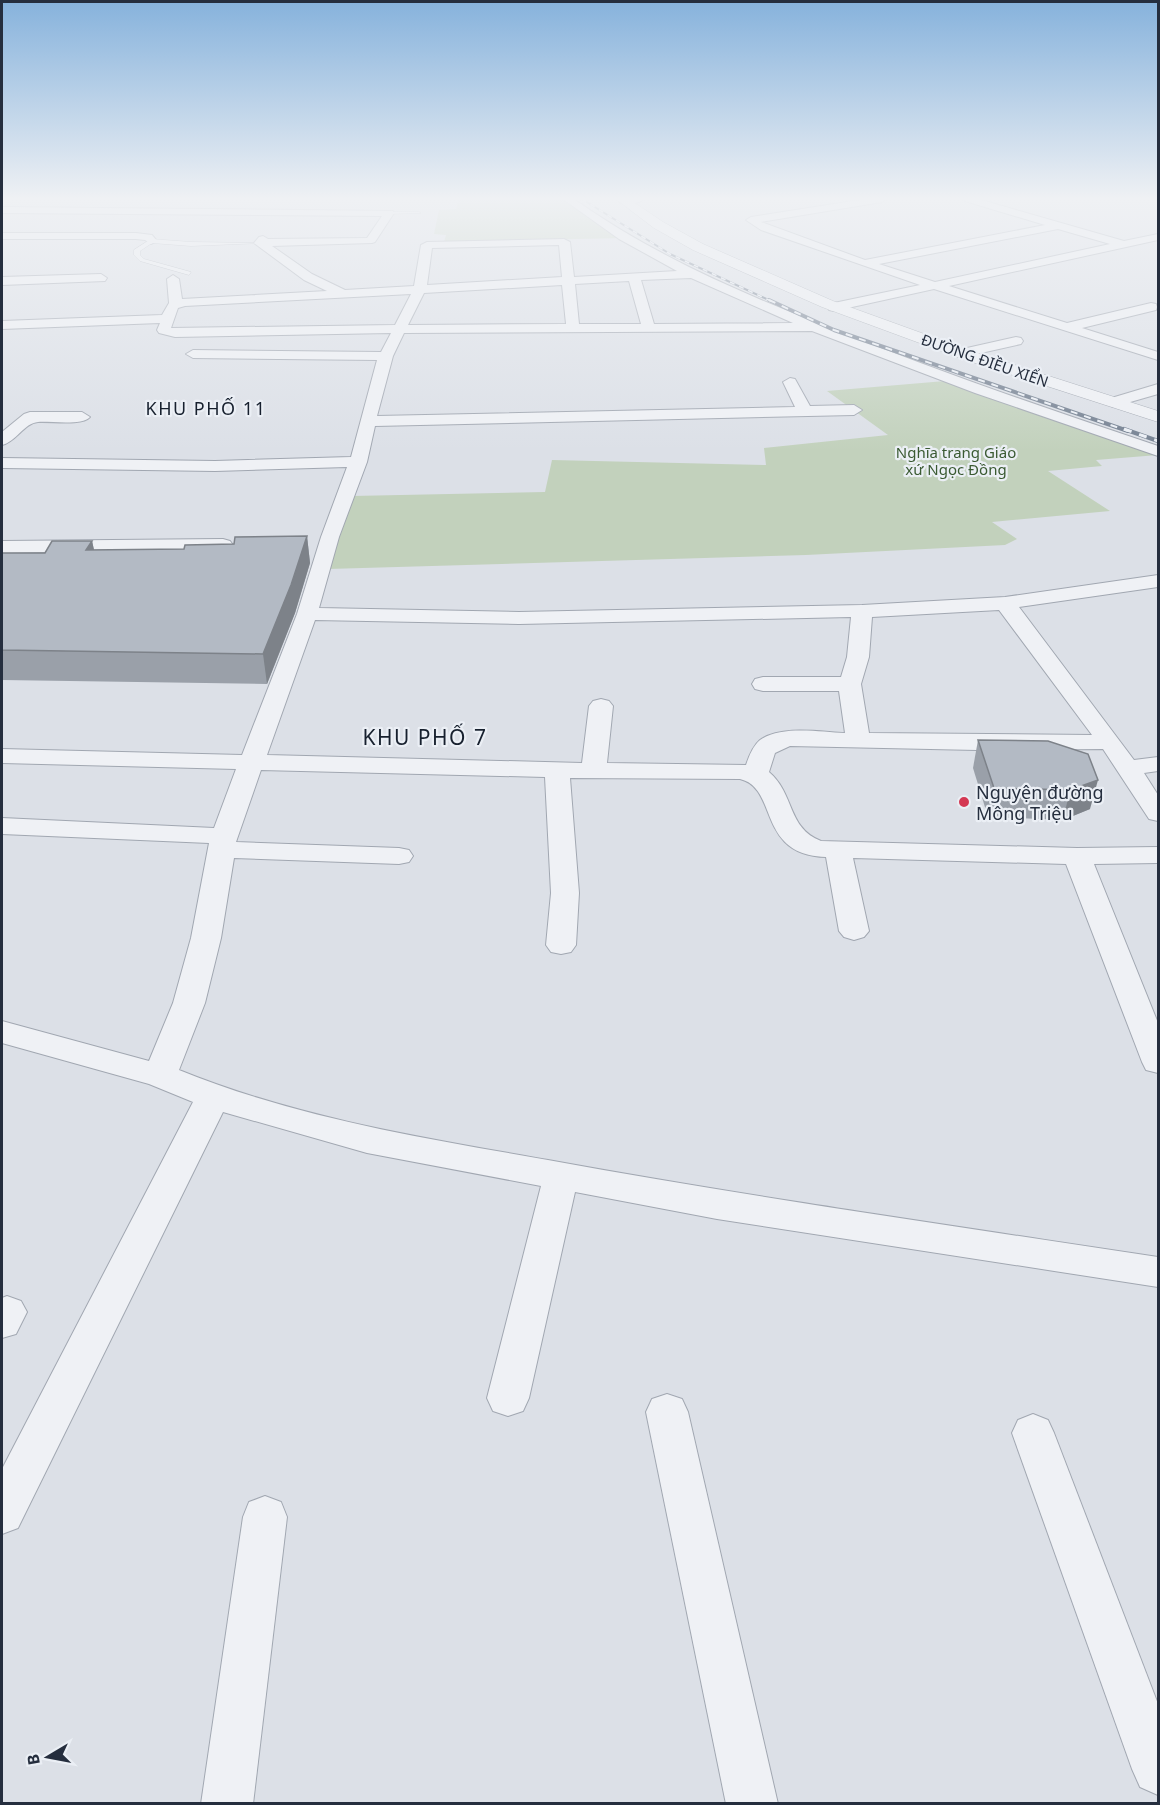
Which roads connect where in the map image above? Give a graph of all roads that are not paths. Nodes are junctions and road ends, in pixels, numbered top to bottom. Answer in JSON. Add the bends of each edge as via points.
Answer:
{"nodes":[{"id":1,"x":174,"y":283,"type":"edge"},
{"id":2,"x":321,"y":283,"type":"edge"},
{"id":3,"x":421,"y":283,"type":"edge"},
{"id":4,"x":511,"y":283,"type":"edge"},
{"id":5,"x":568,"y":283,"type":"edge"},
{"id":6,"x":636,"y":283,"type":"edge"},
{"id":7,"x":716,"y":283,"type":"edge"},
{"id":8,"x":780,"y":283,"type":"edge"},
{"id":9,"x":927,"y":283,"type":"edge"},
{"id":10,"x":948,"y":283,"type":"edge"},
{"id":11,"x":936,"y":286,"type":"junction"},
{"id":12,"x":420,"y":289,"type":"junction"},
{"id":13,"x":343,"y":294,"type":"junction"},
{"id":14,"x":176,"y":303,"type":"junction"},
{"id":15,"x":834,"y":307,"type":"junction"},
{"id":16,"x":1151,"y":307,"type":"dead end"},
{"id":17,"x":1080,"y":316,"type":"dead end"},
{"id":18,"x":166,"y":319,"type":"junction"},
{"id":19,"x":1052,"y":323,"type":"junction"},
{"id":20,"x":2,"y":325,"type":"edge"},
{"id":21,"x":815,"y":327,"type":"junction"},
{"id":22,"x":1066,"y":327,"type":"junction"},
{"id":23,"x":401,"y":329,"type":"junction"},
{"id":24,"x":573,"y":329,"type":"junction"},
{"id":25,"x":649,"y":329,"type":"junction"},
{"id":26,"x":1132,"y":331,"type":"dead end"},
{"id":27,"x":1102,"y":338,"type":"junction"},
{"id":28,"x":1016,"y":340,"type":"dead end"},
{"id":29,"x":963,"y":353,"type":"junction"},
{"id":30,"x":193,"y":354,"type":"dead end"},
{"id":31,"x":386,"y":356,"type":"junction"},
{"id":32,"x":1158,"y":356,"type":"edge"},
{"id":33,"x":790,"y":382,"type":"dead end"},
{"id":34,"x":1158,"y":389,"type":"edge"},
{"id":35,"x":1113,"y":402,"type":"junction"},
{"id":36,"x":854,"y":410,"type":"dead end"},
{"id":37,"x":805,"y":411,"type":"junction"},
{"id":38,"x":82,"y":417,"type":"dead end"},
{"id":39,"x":1158,"y":417,"type":"edge"},
{"id":40,"x":367,"y":421,"type":"junction"},
{"id":41,"x":2,"y":440,"type":"edge"},
{"id":42,"x":1158,"y":451,"type":"edge"},
{"id":43,"x":358,"y":462,"type":"junction"},
{"id":44,"x":2,"y":463,"type":"edge"},
{"id":45,"x":327,"y":543,"type":"junction"},
{"id":46,"x":304,"y":544,"type":"edge"},
{"id":47,"x":245,"y":545,"type":"edge"},
{"id":48,"x":2,"y":548,"type":"edge"},
{"id":49,"x":1157,"y":582,"type":"edge"},
{"id":50,"x":1005,"y":603,"type":"junction"},
{"id":51,"x":862,"y":611,"type":"junction"},
{"id":52,"x":307,"y":614,"type":"junction"},
{"id":53,"x":763,"y":684,"type":"dead end"},
{"id":54,"x":850,"y":684,"type":"junction"},
{"id":55,"x":602,"y":706,"type":"dead end"},
{"id":56,"x":858,"y":741,"type":"junction"},
{"id":57,"x":1110,"y":741,"type":"junction"},
{"id":58,"x":2,"y":756,"type":"edge"},
{"id":59,"x":251,"y":761,"type":"junction"},
{"id":60,"x":1158,"y":764,"type":"edge"},
{"id":61,"x":1128,"y":768,"type":"junction"},
{"id":62,"x":557,"y":770,"type":"junction"},
{"id":63,"x":594,"y":770,"type":"junction"},
{"id":64,"x":756,"y":773,"type":"junction"},
{"id":65,"x":1158,"y":813,"type":"edge"},
{"id":66,"x":2,"y":826,"type":"edge"},
{"id":67,"x":222,"y":842,"type":"junction"},
{"id":68,"x":838,"y":850,"type":"junction"},
{"id":69,"x":1158,"y":855,"type":"edge"},
{"id":70,"x":399,"y":856,"type":"dead end"},
{"id":71,"x":1077,"y":856,"type":"junction"},
{"id":72,"x":854,"y":931,"type":"dead end"},
{"id":73,"x":561,"y":945,"type":"dead end"},
{"id":74,"x":2,"y":1032,"type":"edge"},
{"id":75,"x":1158,"y":1062,"type":"edge"},
{"id":76,"x":160,"y":1075,"type":"junction"},
{"id":77,"x":213,"y":1097,"type":"junction"},
{"id":78,"x":561,"y":1176,"type":"junction"},
{"id":79,"x":1158,"y":1272,"type":"edge"},
{"id":80,"x":508,"y":1398,"type":"dead end"},
{"id":81,"x":667,"y":1412,"type":"dead end"},
{"id":82,"x":1033,"y":1433,"type":"dead end"},
{"id":83,"x":2,"y":1513,"type":"edge"},
{"id":84,"x":265,"y":1517,"type":"dead end"},
{"id":85,"x":1158,"y":1769,"type":"edge"},
{"id":86,"x":227,"y":1803,"type":"edge"},
{"id":87,"x":752,"y":1803,"type":"edge"}],
"edges":[{"from":1,"to":14,"type":"street"},
{"from":2,"to":13,"type":"street"},
{"from":3,"to":12,"type":"street"},
{"from":4,"to":12,"type":"street"},
{"from":5,"to":24,"type":"street"},
{"from":6,"to":25,"type":"street"},
{"from":7,"to":21,"type":"street"},
{"from":8,"to":15,"type":"street","name":"ĐƯỜNG ĐIỀU XIỂN"},
{"from":9,"to":11,"type":"street"},
{"from":10,"to":11,"type":"street"},
{"from":11,"to":15,"type":"street"},
{"from":11,"to":19,"type":"street"},
{"from":12,"to":13,"type":"street"},
{"from":12,"to":23,"type":"street"},
{"from":13,"to":14,"type":"street"},
{"from":14,"to":18,"type":"street"},
{"from":15,"to":29,"type":"street","name":"ĐƯỜNG ĐIỀU XIỂN"},
{"from":16,"to":22,"type":"street"},
{"from":17,"to":19,"type":"street"},
{"from":18,"to":20,"type":"street"},
{"from":18,"to":23,"type":"street","via":[[164,330],[175,333]]},
{"from":19,"to":22,"type":"street"},
{"from":21,"to":25,"type":"street"},
{"from":21,"to":42,"type":"street","via":[[932,373]]},
{"from":22,"to":27,"type":"street"},
{"from":23,"to":24,"type":"street","via":[[494,324]]},
{"from":23,"to":31,"type":"street"},
{"from":24,"to":25,"type":"street"},
{"from":26,"to":27,"type":"street"},
{"from":27,"to":32,"type":"street"},
{"from":28,"to":29,"type":"street"},
{"from":29,"to":35,"type":"street","name":"ĐƯỜNG ĐIỀU XIỂN"},
{"from":30,"to":31,"type":"street"},
{"from":31,"to":40,"type":"street"},
{"from":33,"to":37,"type":"street"},
{"from":34,"to":35,"type":"street"},
{"from":35,"to":39,"type":"street","name":"ĐƯỜNG ĐIỀU XIỂN"},
{"from":36,"to":37,"type":"street"},
{"from":37,"to":40,"type":"street"},
{"from":38,"to":41,"type":"street","via":[[30,417]]},
{"from":40,"to":43,"type":"street"},
{"from":43,"to":44,"type":"street","via":[[215,466]]},
{"from":43,"to":45,"type":"street"},
{"from":45,"to":46,"type":"street"},
{"from":45,"to":52,"type":"street"},
{"from":47,"to":48,"type":"street"},
{"from":49,"to":50,"type":"street"},
{"from":50,"to":51,"type":"street"},
{"from":50,"to":57,"type":"street"},
{"from":51,"to":52,"type":"street","via":[[519,618]]},
{"from":51,"to":54,"type":"street","via":[[858,657]]},
{"from":52,"to":59,"type":"street"},
{"from":53,"to":54,"type":"street"},
{"from":54,"to":56,"type":"street"},
{"from":55,"to":63,"type":"street"},
{"from":56,"to":57,"type":"street"},
{"from":56,"to":64,"type":"street","via":[[779,740],[762,751]]},
{"from":57,"to":61,"type":"street"},
{"from":58,"to":59,"type":"street"},
{"from":59,"to":62,"type":"street"},
{"from":59,"to":67,"type":"street"},
{"from":60,"to":61,"type":"street"},
{"from":61,"to":65,"type":"street"},
{"from":62,"to":63,"type":"street"},
{"from":62,"to":73,"type":"street","via":[[565,893]]},
{"from":63,"to":64,"type":"street"},
{"from":64,"to":68,"type":"street","via":[[776,797],[787,828],[797,839],[805,845]]},
{"from":66,"to":67,"type":"street"},
{"from":67,"to":70,"type":"street"},
{"from":67,"to":76,"type":"street","via":[[206,938],[189,1003]]},
{"from":68,"to":71,"type":"street"},
{"from":68,"to":72,"type":"street"},
{"from":69,"to":71,"type":"street"},
{"from":71,"to":75,"type":"street"},
{"from":74,"to":76,"type":"street"},
{"from":76,"to":77,"type":"street"},
{"from":77,"to":78,"type":"street","via":[[367,1140]]},
{"from":77,"to":83,"type":"street"},
{"from":78,"to":79,"type":"street","via":[[717,1205]]},
{"from":78,"to":80,"type":"street"},
{"from":81,"to":87,"type":"street"},
{"from":82,"to":85,"type":"street"},
{"from":84,"to":86,"type":"street"}]}
